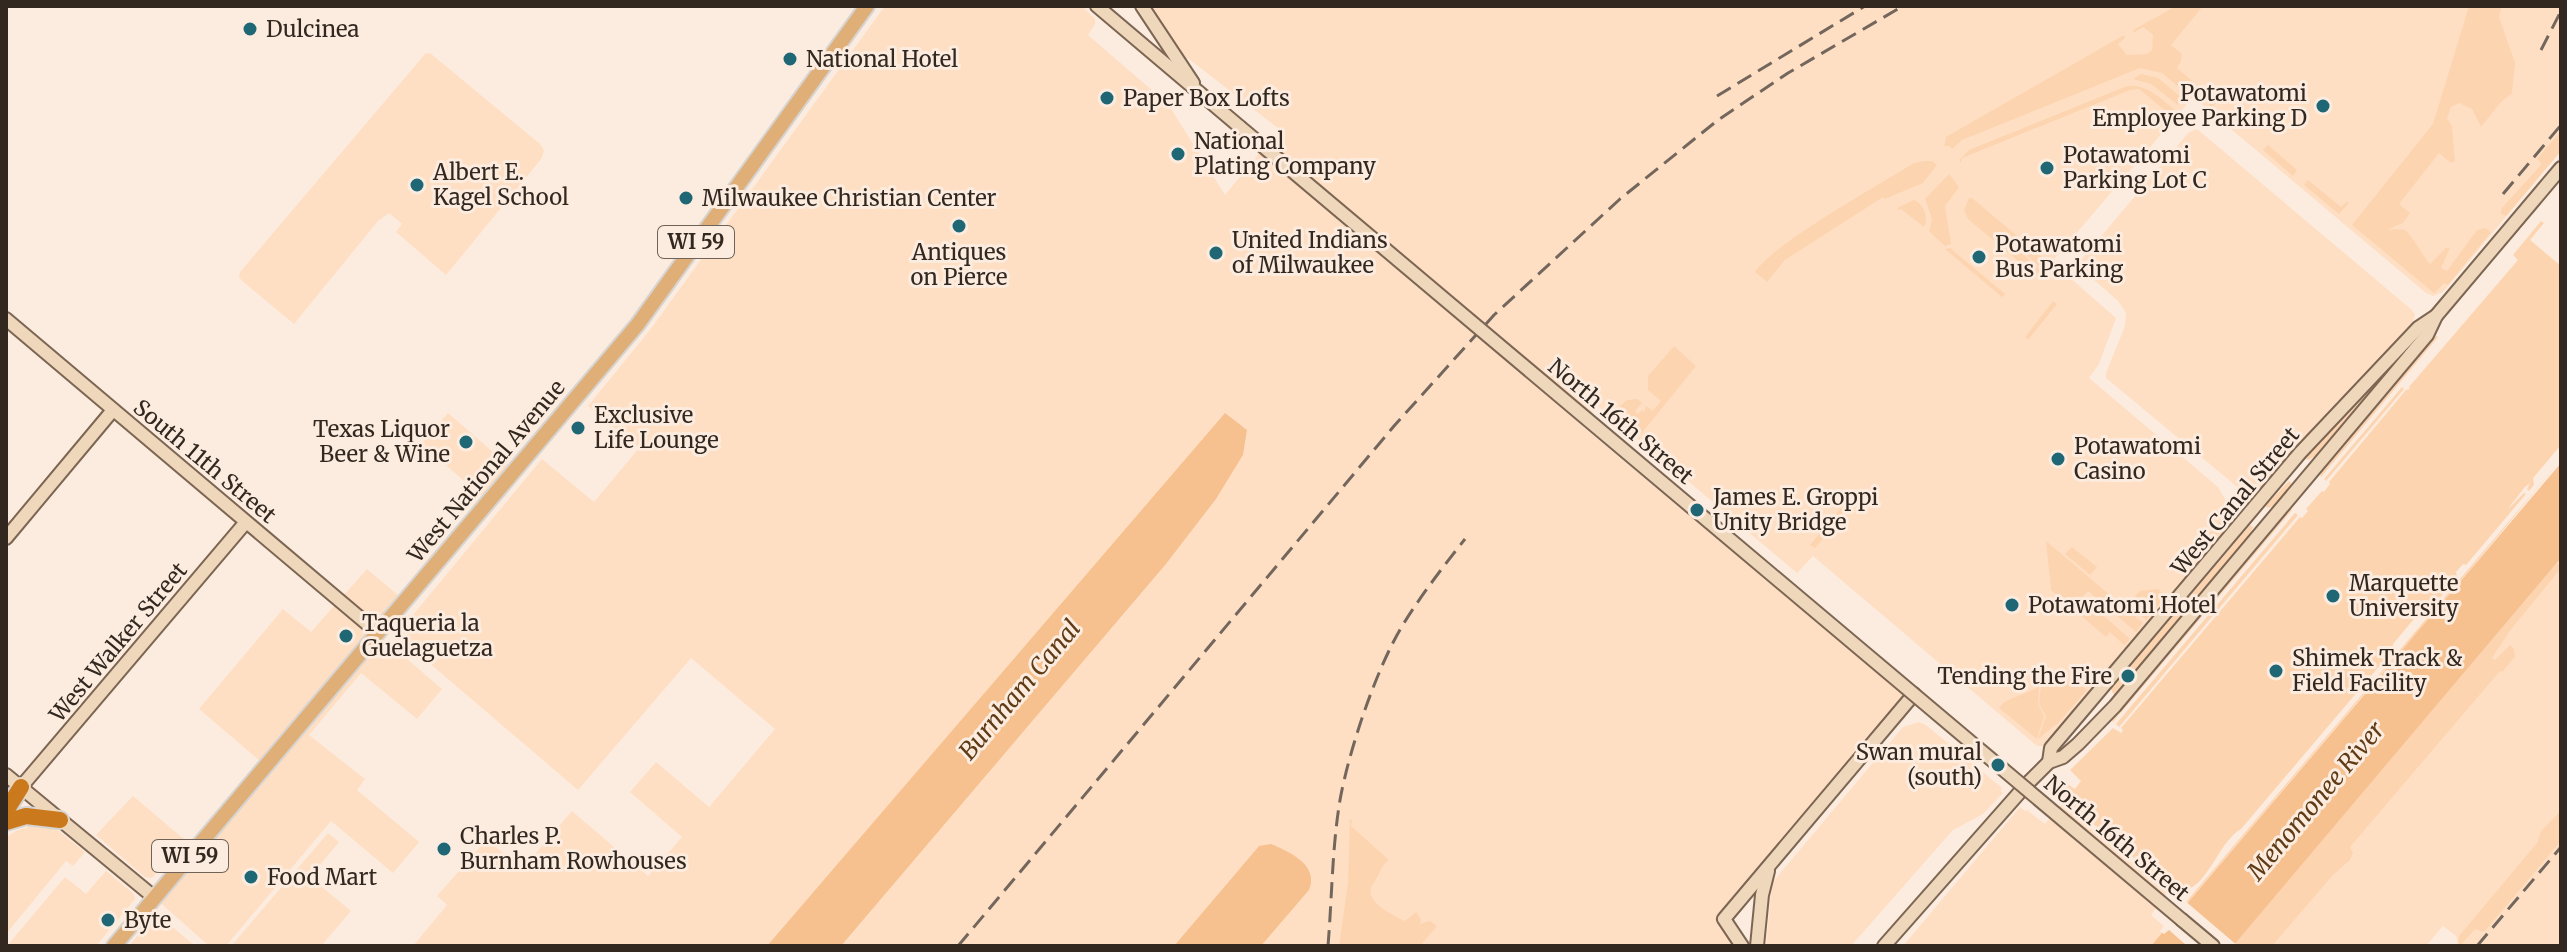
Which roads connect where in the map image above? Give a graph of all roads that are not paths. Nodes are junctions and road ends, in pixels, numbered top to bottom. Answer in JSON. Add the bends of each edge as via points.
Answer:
{"nodes":[{"id":1,"x":867,"y":6,"type":"edge"},
{"id":2,"x":1097,"y":6,"type":"edge"},
{"id":3,"x":1142,"y":6,"type":"edge"},
{"id":4,"x":1199,"y":93,"type":"junction"},
{"id":5,"x":2561,"y":168,"type":"edge"},
{"id":6,"x":2436,"y":316,"type":"junction"},
{"id":7,"x":6,"y":319,"type":"edge"},
{"id":8,"x":113,"y":410,"type":"junction"},
{"id":9,"x":2294,"y":461,"type":"junction"},
{"id":10,"x":2310,"y":475,"type":"junction"},
{"id":11,"x":2251,"y":512,"type":"junction"},
{"id":12,"x":246,"y":522,"type":"junction"},
{"id":13,"x":2267,"y":525,"type":"junction"},
{"id":14,"x":6,"y":538,"type":"edge"},
{"id":15,"x":378,"y":633,"type":"junction"},
{"id":16,"x":1914,"y":694,"type":"junction"},
{"id":17,"x":2049,"y":762,"type":"junction"},
{"id":18,"x":6,"y":775,"type":"edge"},
{"id":19,"x":21,"y":787,"type":"junction"},
{"id":20,"x":6,"y":802,"type":"edge"},
{"id":21,"x":6,"y":811,"type":"edge"},
{"id":22,"x":60,"y":820,"type":"junction"},
{"id":23,"x":6,"y":822,"type":"edge"},
{"id":24,"x":1757,"y":890,"type":"junction"},
{"id":25,"x":155,"y":898,"type":"junction"},
{"id":26,"x":114,"y":946,"type":"edge"},
{"id":27,"x":1742,"y":946,"type":"edge"},
{"id":28,"x":1757,"y":946,"type":"edge"},
{"id":29,"x":1884,"y":946,"type":"edge"},
{"id":30,"x":2213,"y":946,"type":"edge"}],
"edges":[{"from":1,"to":15,"type":"main road","name":"West National Avenue","number":"WI 59","via":[[638,324]]},
{"from":2,"to":4,"type":"street","name":"North 16th Street"},
{"from":3,"to":4,"type":"street"},
{"from":4,"to":16,"type":"street","name":"North 16th Street","bridge":true},
{"from":5,"to":6,"type":"street","name":"West Canal Street"},
{"from":6,"to":9,"type":"street","name":"West Canal Street","via":[[2418,328]]},
{"from":6,"to":10,"type":"street","name":"West Canal Street","via":[[2427,335]]},
{"from":7,"to":8,"type":"street","name":"South 11th Street"},
{"from":8,"to":12,"type":"street","name":"South 11th Street"},
{"from":8,"to":14,"type":"street"},
{"from":9,"to":10,"type":"street"},
{"from":9,"to":11,"type":"street","name":"West Canal Street"},
{"from":10,"to":13,"type":"street","name":"West Canal Street"},
{"from":11,"to":13,"type":"street"},
{"from":11,"to":17,"type":"street","name":"West Canal Street","via":[[2051,748]]},
{"from":12,"to":15,"type":"street","name":"South 11th Street"},
{"from":12,"to":19,"type":"street","name":"West Walker Street"},
{"from":13,"to":17,"type":"street","name":"West Canal Street","via":[[2109,713],[2063,757]]},
{"from":15,"to":25,"type":"main road","name":"West National Avenue","number":"WI 59"},
{"from":16,"to":24,"type":"street","via":[[1771,864]]},
{"from":16,"to":30,"type":"street","name":"North 16th Street","bridge":true},
{"from":17,"to":29,"type":"street","name":"West Canal Street"},
{"from":18,"to":19,"type":"street"},
{"from":19,"to":20,"type":"highway"},
{"from":19,"to":21,"type":"highway"},
{"from":19,"to":22,"type":"street"},
{"from":22,"to":23,"type":"highway","via":[[26,816]]},
{"from":22,"to":25,"type":"street"},
{"from":24,"to":27,"type":"street","via":[[1724,919]]},
{"from":24,"to":28,"type":"street"},
{"from":25,"to":26,"type":"main road","name":"West National Avenue","number":"WI 59"}]}
